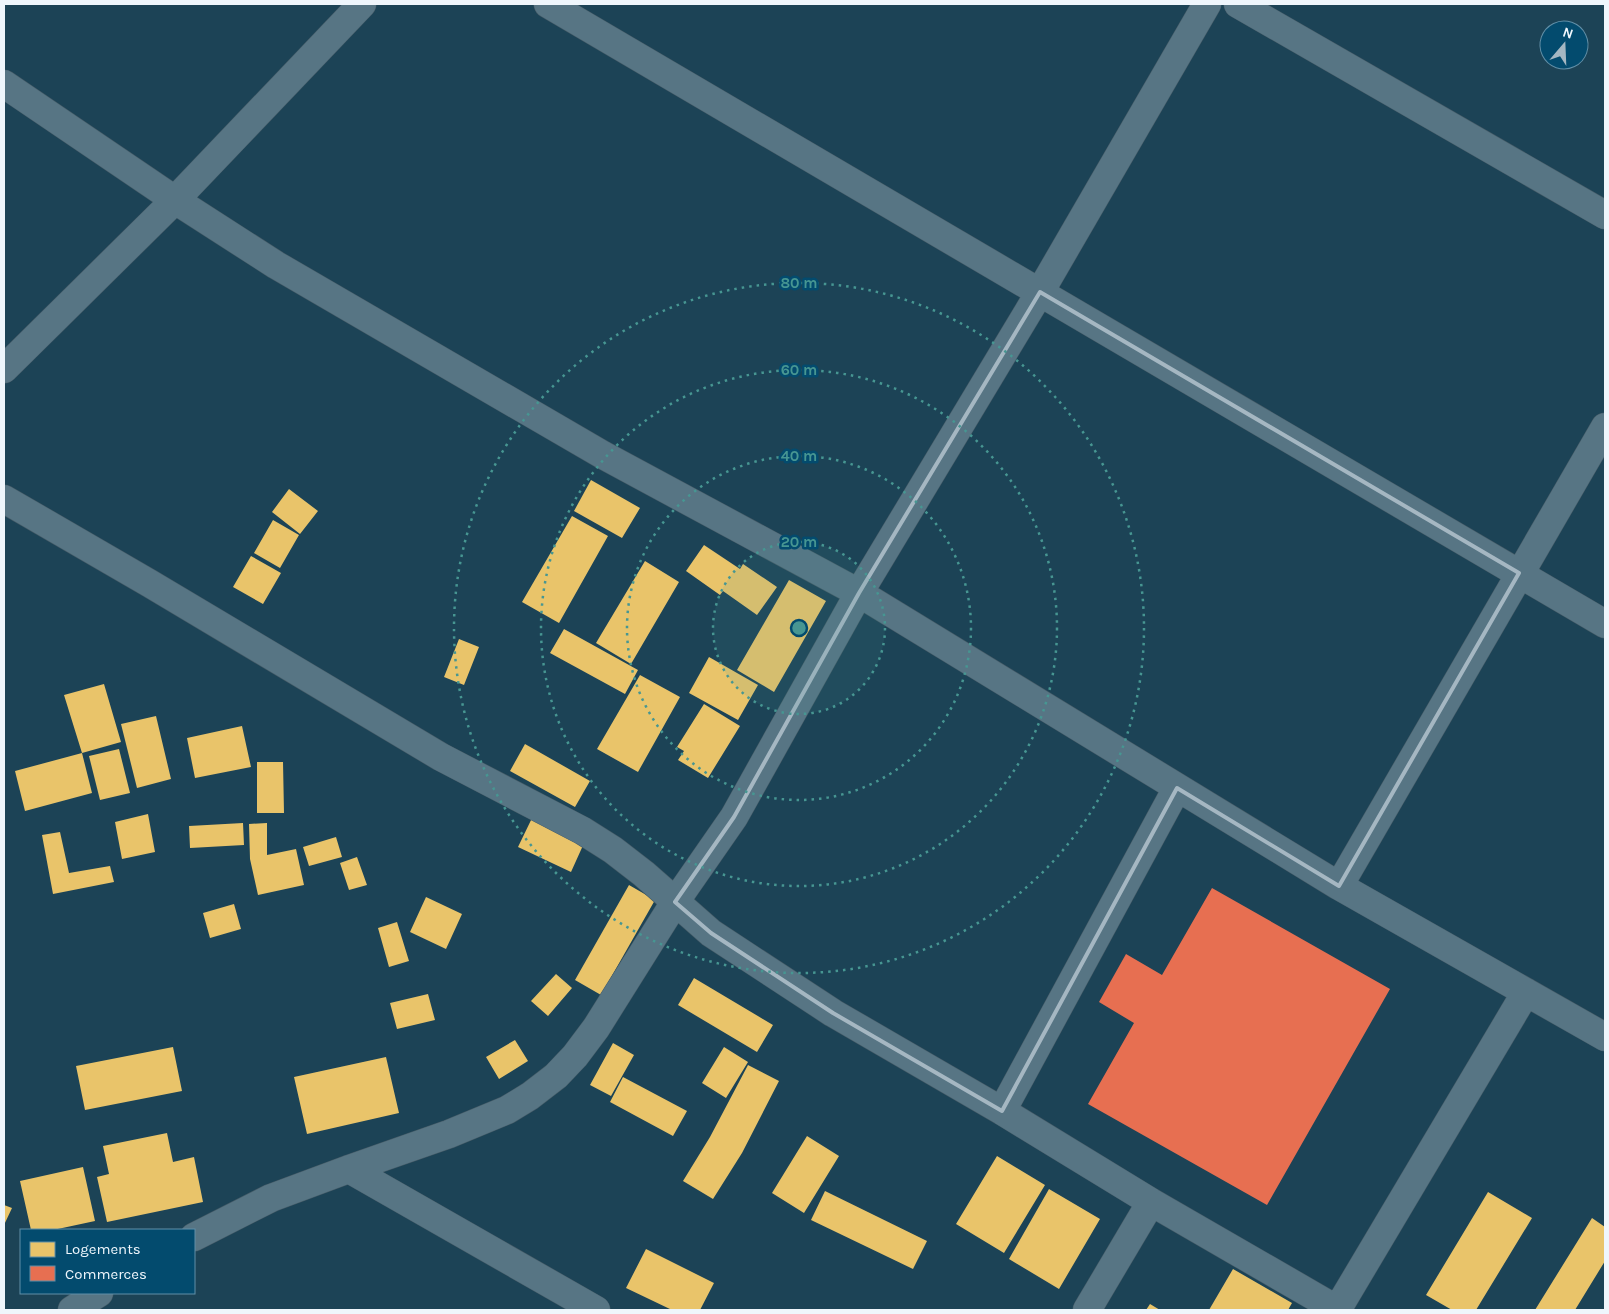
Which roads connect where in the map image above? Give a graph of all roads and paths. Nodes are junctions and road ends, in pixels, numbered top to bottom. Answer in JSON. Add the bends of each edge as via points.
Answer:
{"nodes":[{"id":1,"x":362,"y":4,"type":"edge"},
{"id":2,"x":548,"y":4,"type":"edge"},
{"id":3,"x":1207,"y":4,"type":"edge"},
{"id":4,"x":1238,"y":4,"type":"edge"},
{"id":5,"x":4,"y":84,"type":"edge"},
{"id":6,"x":175,"y":200,"type":"junction"},
{"id":7,"x":1605,"y":214,"type":"edge"},
{"id":8,"x":1040,"y":292,"type":"junction"},
{"id":9,"x":4,"y":369,"type":"edge"},
{"id":10,"x":1605,"y":427,"type":"edge"},
{"id":11,"x":4,"y":499,"type":"edge"},
{"id":12,"x":1519,"y":574,"type":"junction"},
{"id":13,"x":859,"y":593,"type":"junction"},
{"id":14,"x":1605,"y":624,"type":"edge"},
{"id":15,"x":1177,"y":788,"type":"junction"},
{"id":16,"x":1339,"y":886,"type":"junction"},
{"id":17,"x":675,"y":902,"type":"junction"},
{"id":18,"x":1526,"y":992,"type":"junction"},
{"id":19,"x":1605,"y":1037,"type":"edge"},
{"id":20,"x":1002,"y":1111,"type":"junction"},
{"id":21,"x":349,"y":1169,"type":"junction"},
{"id":22,"x":1151,"y":1202,"type":"junction"},
{"id":23,"x":195,"y":1236,"type":"edge"},
{"id":24,"x":97,"y":1294,"type":"edge"},
{"id":25,"x":72,"y":1310,"type":"edge"},
{"id":26,"x":596,"y":1310,"type":"edge"},
{"id":27,"x":1087,"y":1310,"type":"edge"},
{"id":28,"x":1338,"y":1310,"type":"edge"}],
"edges":[{"from":1,"to":6,"type":"street"},
{"from":2,"to":8,"type":"street"},
{"from":3,"to":8,"type":"street"},
{"from":4,"to":7,"type":"street"},
{"from":5,"to":6,"type":"street"},
{"from":6,"to":9,"type":"street"},
{"from":6,"to":13,"type":"street","via":[[276,265],[603,455]]},
{"from":8,"to":12,"type":"street"},
{"from":8,"to":13,"type":"street"},
{"from":10,"to":12,"type":"street"},
{"from":11,"to":17,"type":"street","via":[[441,757],[613,850]]},
{"from":12,"to":14,"type":"street"},
{"from":12,"to":16,"type":"street"},
{"from":13,"to":15,"type":"street"},
{"from":13,"to":17,"type":"street","via":[[734,817]]},
{"from":15,"to":16,"type":"street"},
{"from":15,"to":20,"type":"street"},
{"from":16,"to":18,"type":"street"},
{"from":17,"to":20,"type":"street","via":[[711,933],[833,1012]]},
{"from":17,"to":21,"type":"street","via":[[596,1028],[556,1076],[498,1114]]},
{"from":18,"to":19,"type":"street"},
{"from":18,"to":28,"type":"street"},
{"from":20,"to":22,"type":"street"},
{"from":21,"to":23,"type":"street","via":[[271,1198]]},
{"from":21,"to":26,"type":"street"},
{"from":22,"to":27,"type":"street"},
{"from":22,"to":28,"type":"street"},
{"from":24,"to":25,"type":"street"}]}
